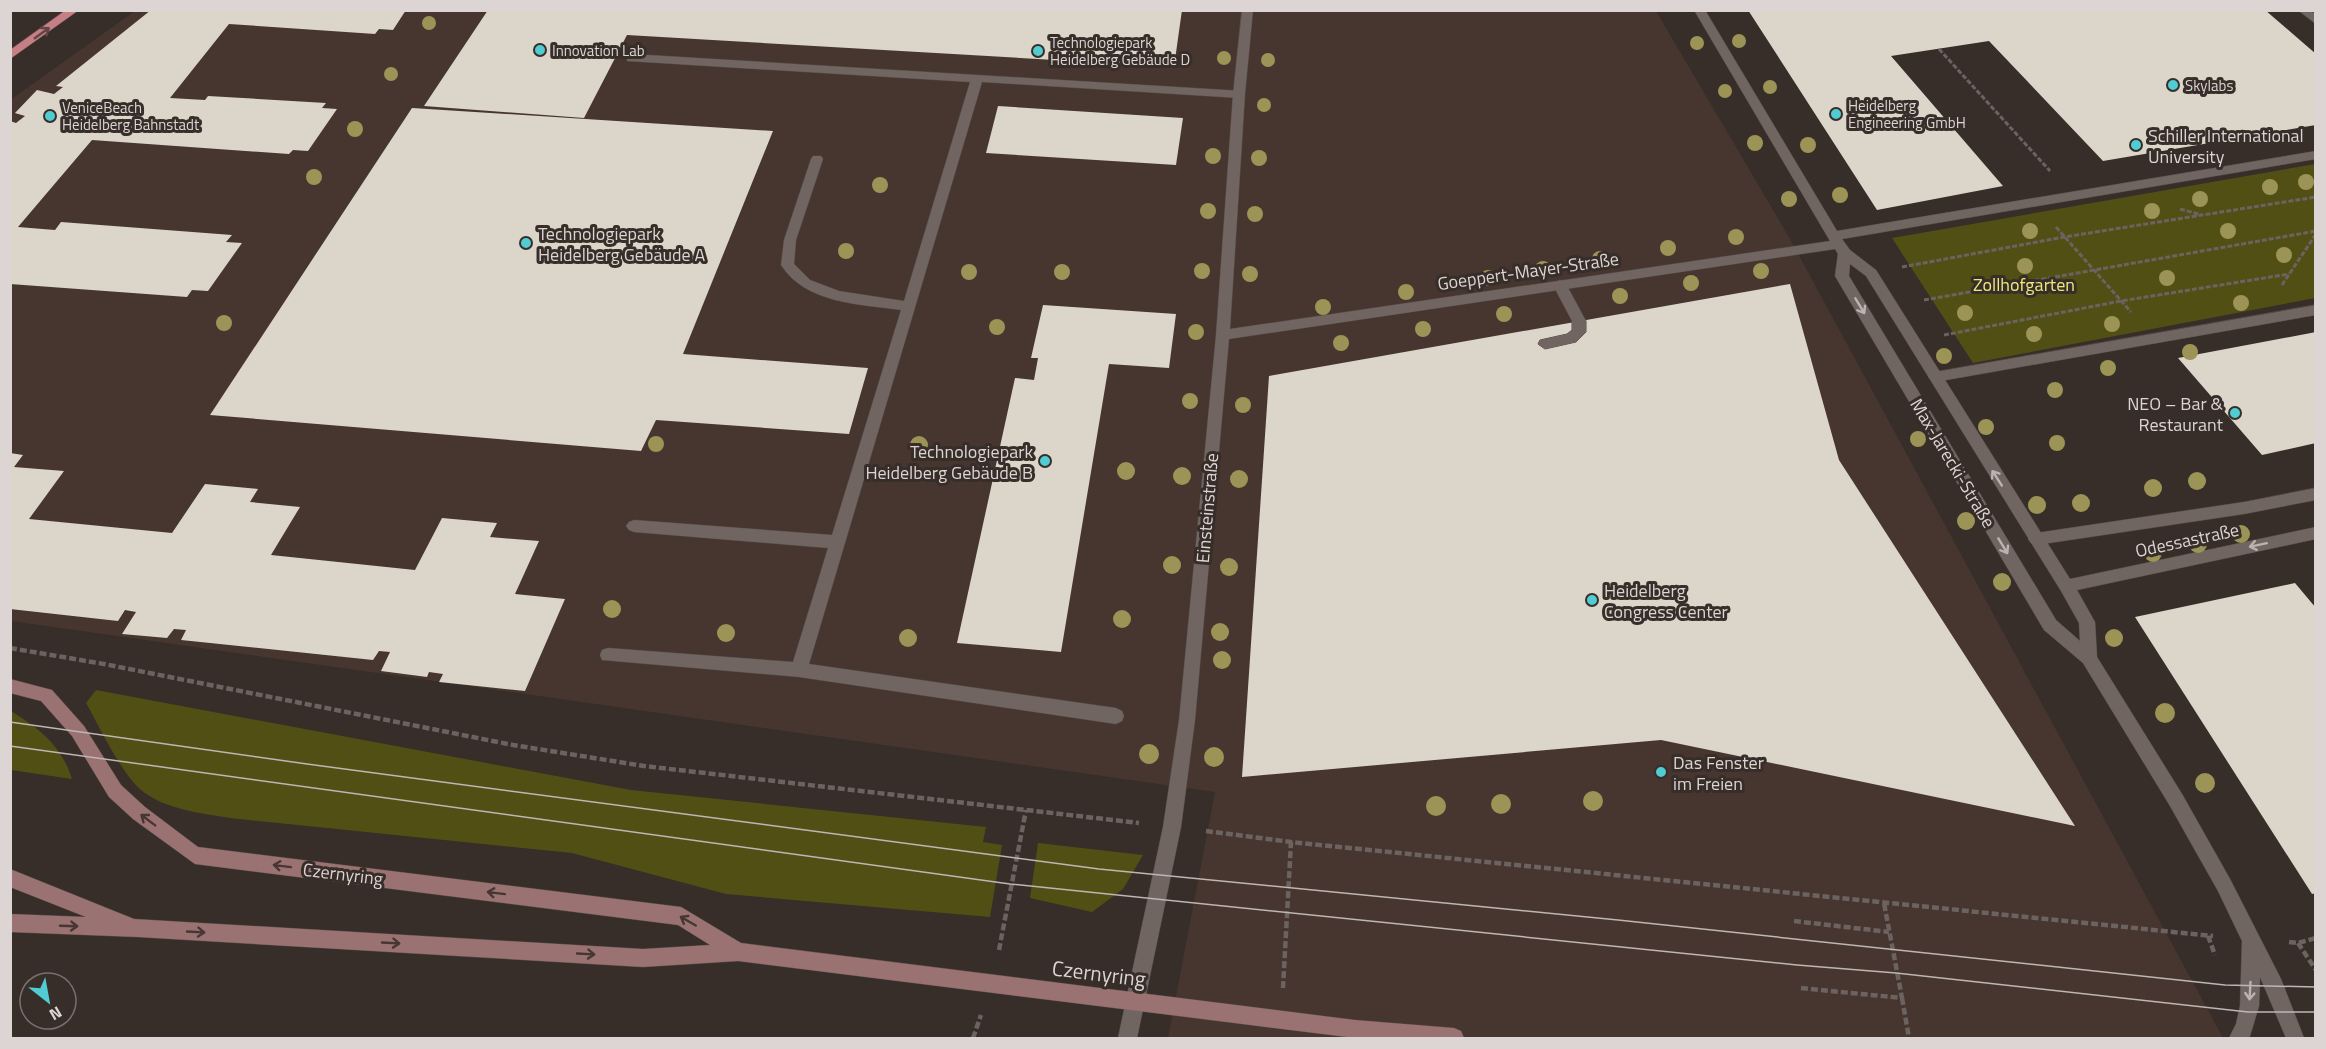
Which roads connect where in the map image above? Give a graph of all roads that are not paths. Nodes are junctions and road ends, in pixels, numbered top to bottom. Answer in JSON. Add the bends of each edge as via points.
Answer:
{"nodes":[{"id":1,"x":74,"y":10,"type":"edge"},
{"id":2,"x":1248,"y":10,"type":"edge"},
{"id":3,"x":1699,"y":10,"type":"edge"},
{"id":4,"x":2303,"y":10,"type":"edge"},
{"id":5,"x":2316,"y":21,"type":"edge"},
{"id":6,"x":10,"y":56,"type":"edge"},
{"id":7,"x":631,"y":58,"type":"dead end"},
{"id":8,"x":977,"y":79,"type":"junction"},
{"id":9,"x":1239,"y":94,"type":"junction"},
{"id":10,"x":2316,"y":155,"type":"edge"},
{"id":11,"x":817,"y":159,"type":"dead end"},
{"id":12,"x":1839,"y":244,"type":"junction"},
{"id":13,"x":1560,"y":285,"type":"junction"},
{"id":14,"x":907,"y":306,"type":"junction"},
{"id":15,"x":2316,"y":310,"type":"edge"},
{"id":16,"x":1223,"y":335,"type":"junction"},
{"id":17,"x":1545,"y":344,"type":"dead end"},
{"id":18,"x":1935,"y":377,"type":"junction"},
{"id":19,"x":2316,"y":494,"type":"edge"},
{"id":20,"x":634,"y":526,"type":"dead end"},
{"id":21,"x":2316,"y":533,"type":"edge"},
{"id":22,"x":2036,"y":539,"type":"junction"},
{"id":23,"x":838,"y":542,"type":"junction"},
{"id":24,"x":2066,"y":586,"type":"junction"},
{"id":25,"x":608,"y":655,"type":"dead end"},
{"id":26,"x":2089,"y":658,"type":"junction"},
{"id":27,"x":799,"y":669,"type":"junction"},
{"id":28,"x":10,"y":686,"type":"edge"},
{"id":29,"x":1116,"y":716,"type":"dead end"},
{"id":30,"x":10,"y":878,"type":"edge"},
{"id":31,"x":10,"y":923,"type":"edge"},
{"id":32,"x":138,"y":928,"type":"junction"},
{"id":33,"x":2250,"y":941,"type":"junction"},
{"id":34,"x":738,"y":952,"type":"junction"},
{"id":35,"x":1135,"y":1001,"type":"junction"},
{"id":36,"x":1127,"y":1038,"type":"edge"},
{"id":37,"x":1454,"y":1038,"type":"edge"},
{"id":38,"x":2238,"y":1038,"type":"edge"},
{"id":39,"x":2295,"y":1038,"type":"edge"}],
"edges":[{"from":6,"to":1,"type":"main road","one_way":true},
{"from":2,"to":9,"type":"street","name":"Einsteinstraße"},
{"from":3,"to":12,"type":"street","name":"Max-Jarecki-Straße"},
{"from":4,"to":5,"type":"street"},
{"from":7,"to":8,"type":"street"},
{"from":8,"to":9,"type":"street"},
{"from":8,"to":14,"type":"street"},
{"from":9,"to":16,"type":"street","name":"Einsteinstraße"},
{"from":10,"to":12,"type":"street","via":[[2034,204]]},
{"from":11,"to":14,"type":"street","via":[[790,240],[787,265],[805,284],[837,296]]},
{"from":12,"to":13,"type":"street","name":"Goeppert-Mayer-Straße"},
{"from":12,"to":18,"type":"street","name":"Max-Jarecki-Straße","via":[[1871,273]]},
{"from":12,"to":26,"type":"street","name":"Max-Jarecki-Straße","one_way":true,"via":[[1842,276],[2050,625]]},
{"from":13,"to":16,"type":"street","name":"Goeppert-Mayer-Straße"},
{"from":13,"to":17,"type":"street","via":[[1580,321],[1579,332]]},
{"from":14,"to":23,"type":"street"},
{"from":15,"to":18,"type":"street"},
{"from":16,"to":35,"type":"street","name":"Einsteinstraße","via":[[1187,720],[1172,827]]},
{"from":22,"to":18,"type":"street","name":"Max-Jarecki-Straße","one_way":true},
{"from":19,"to":22,"type":"street"},
{"from":20,"to":23,"type":"street"},
{"from":21,"to":24,"type":"street","name":"Odessastraße","one_way":true},
{"from":22,"to":24,"type":"street","name":"Max-Jarecki-Straße"},
{"from":23,"to":27,"type":"street"},
{"from":24,"to":26,"type":"street","name":"Max-Jarecki-Straße","via":[[2087,622]]},
{"from":25,"to":27,"type":"street"},
{"from":26,"to":33,"type":"street","name":"Max-Jarecki-Straße","via":[[2182,809]]},
{"from":27,"to":29,"type":"street"},
{"from":34,"to":28,"type":"main road","name":"Czernyring","one_way":true,"via":[[681,916],[195,855],[115,791],[78,731],[46,694]]},
{"from":30,"to":32,"type":"main road","name":"Czernyring"},
{"from":31,"to":32,"type":"main road","name":"Czernyring","one_way":true},
{"from":32,"to":34,"type":"main road","name":"Czernyring","one_way":true,"via":[[643,958]]},
{"from":33,"to":38,"type":"street","name":"Max-Jarecki-Straße","one_way":true,"via":[[2248,1012]]},
{"from":33,"to":39,"type":"street","name":"Max-Jarecki-Straße"},
{"from":34,"to":35,"type":"main road","name":"Czernyring"},
{"from":35,"to":36,"type":"street","name":"Einsteinstraße"},
{"from":35,"to":37,"type":"main road","name":"Czernyring"}]}
